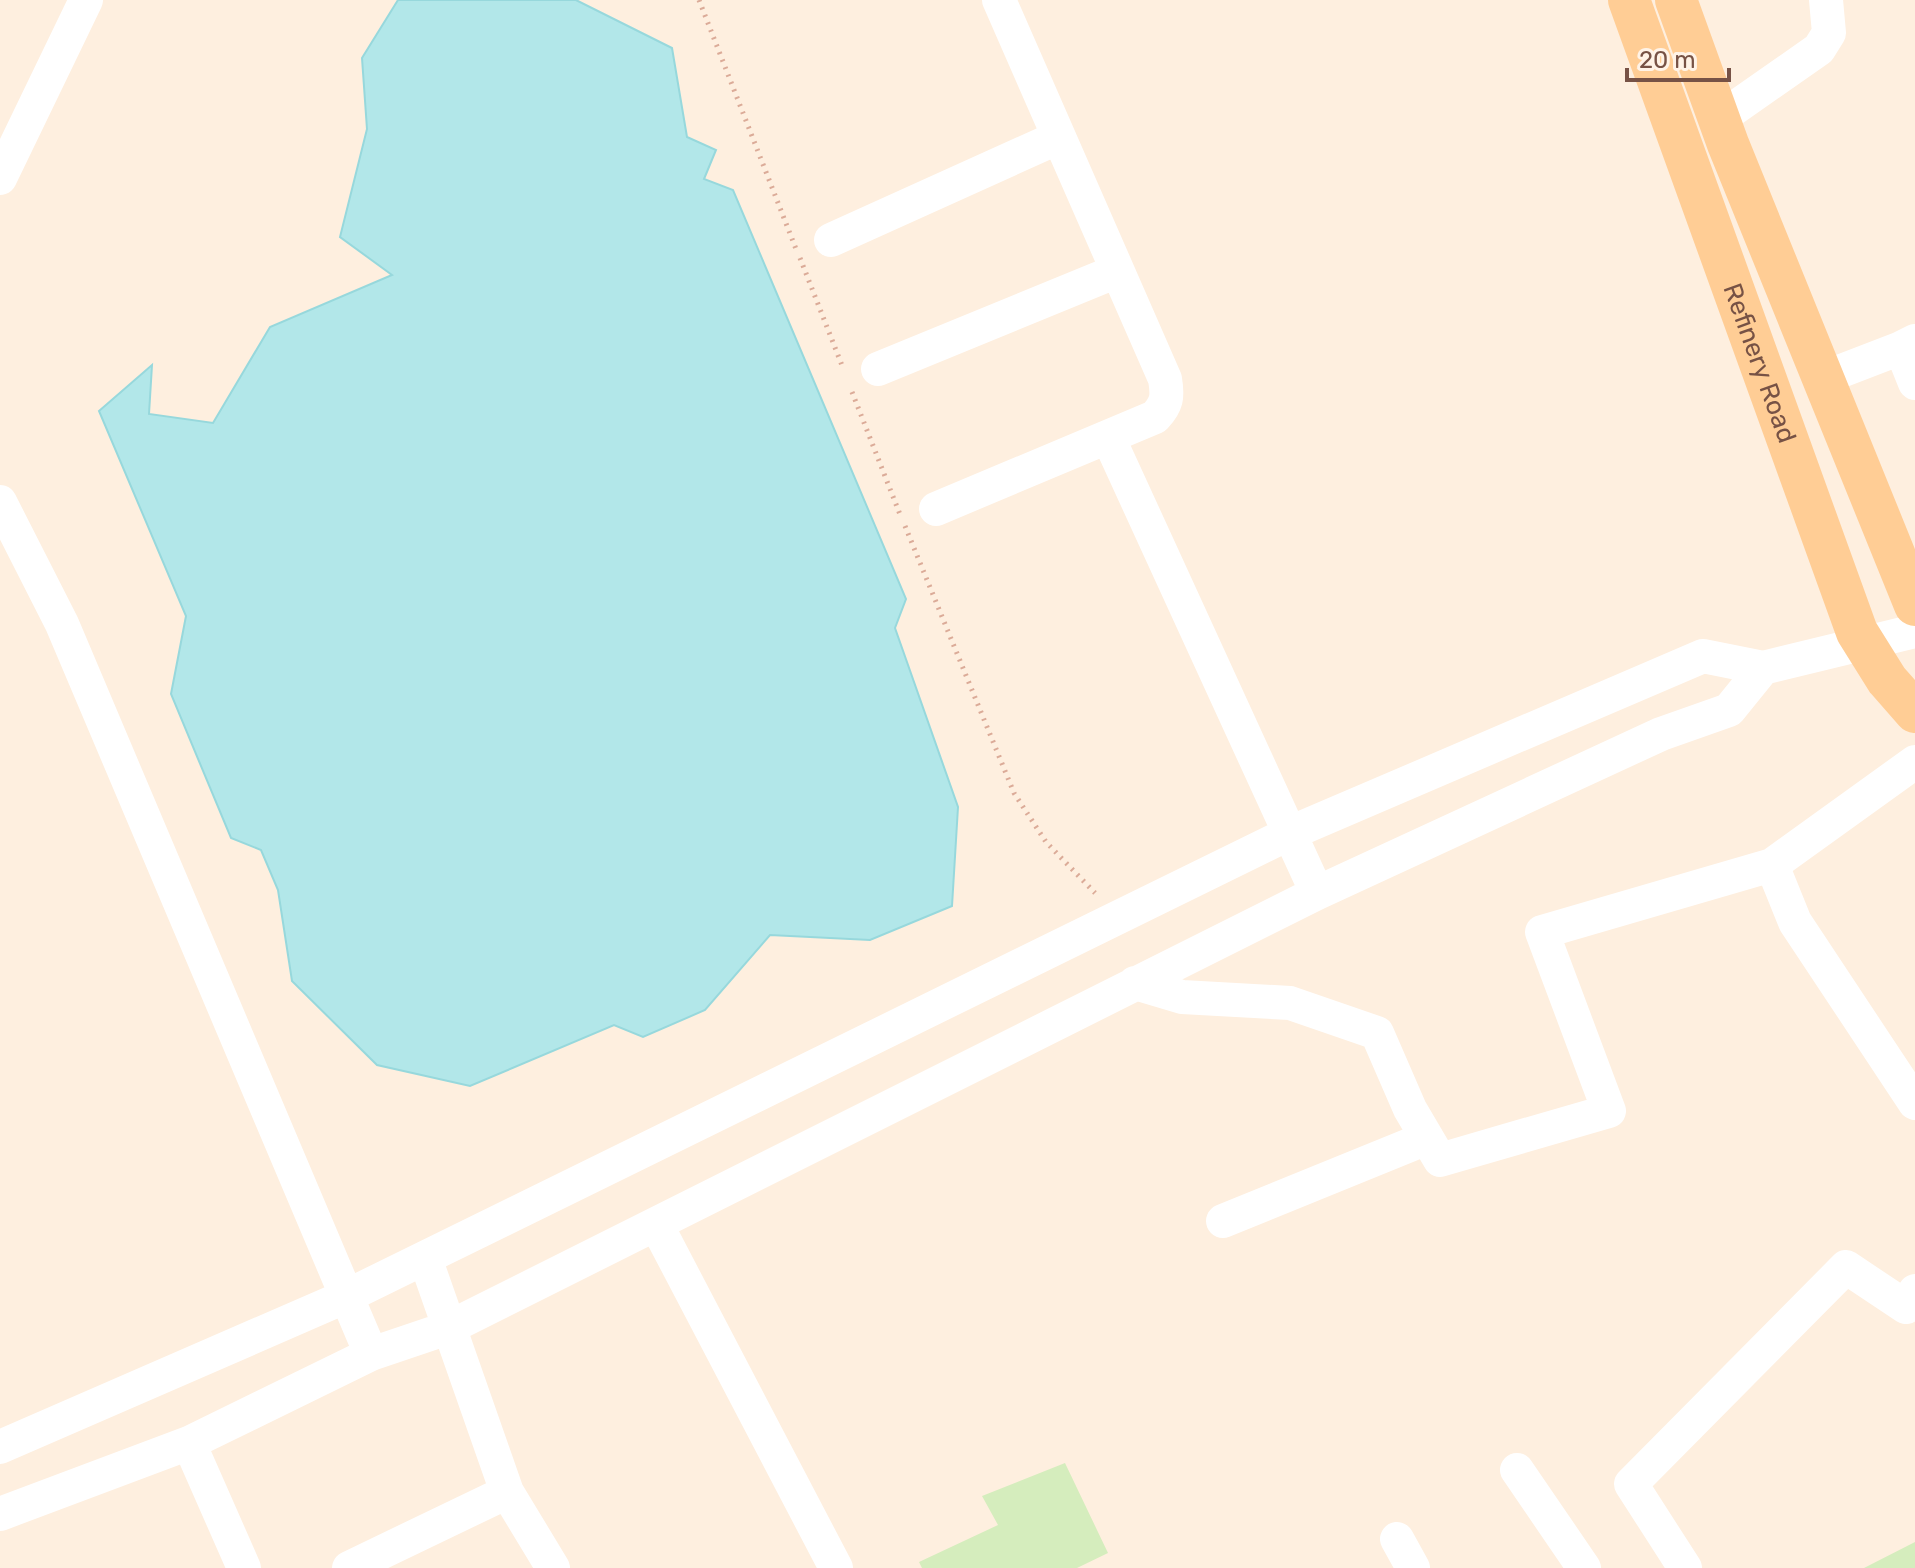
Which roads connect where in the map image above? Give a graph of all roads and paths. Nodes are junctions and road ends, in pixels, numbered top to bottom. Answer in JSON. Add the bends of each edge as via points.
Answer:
{"nodes":[{"id":1,"x":86,"y":0,"type":"edge"},
{"id":2,"x":699,"y":0,"type":"edge"},
{"id":3,"x":999,"y":0,"type":"edge"},
{"id":4,"x":1629,"y":0,"type":"edge"},
{"id":5,"x":1676,"y":0,"type":"edge"},
{"id":6,"x":1826,"y":0,"type":"edge"},
{"id":7,"x":1719,"y":119,"type":"junction"},
{"id":8,"x":1059,"y":137,"type":"junction"},
{"id":9,"x":0,"y":178,"type":"edge"},
{"id":10,"x":831,"y":240,"type":"dead end"},
{"id":11,"x":1117,"y":271,"type":"junction"},
{"id":12,"x":1908,"y":344,"type":"edge"},
{"id":13,"x":878,"y":369,"type":"dead end"},
{"id":14,"x":1823,"y":378,"type":"junction"},
{"id":15,"x":1915,"y":383,"type":"edge"},
{"id":16,"x":1109,"y":439,"type":"junction"},
{"id":17,"x":0,"y":502,"type":"edge"},
{"id":18,"x":936,"y":509,"type":"dead end"},
{"id":19,"x":1915,"y":605,"type":"edge"},
{"id":20,"x":1915,"y":631,"type":"edge"},
{"id":21,"x":1863,"y":645,"type":"junction"},
{"id":22,"x":1763,"y":668,"type":"junction"},
{"id":23,"x":1915,"y":712,"type":"edge"},
{"id":24,"x":1915,"y":762,"type":"edge"},
{"id":25,"x":1290,"y":833,"type":"junction"},
{"id":26,"x":1772,"y":865,"type":"junction"},
{"id":27,"x":1317,"y":893,"type":"junction"},
{"id":28,"x":1118,"y":917,"type":"junction"},
{"id":29,"x":1135,"y":983,"type":"junction"},
{"id":30,"x":1915,"y":1103,"type":"edge"},
{"id":31,"x":1427,"y":1138,"type":"junction"},
{"id":32,"x":1223,"y":1221,"type":"dead end"},
{"id":33,"x":656,"y":1224,"type":"junction"},
{"id":34,"x":425,"y":1258,"type":"junction"},
{"id":35,"x":1915,"y":1291,"type":"edge"},
{"id":36,"x":347,"y":1296,"type":"junction"},
{"id":37,"x":448,"y":1328,"type":"junction"},
{"id":38,"x":371,"y":1354,"type":"junction"},
{"id":39,"x":189,"y":1443,"type":"junction"},
{"id":40,"x":0,"y":1447,"type":"edge"},
{"id":41,"x":1517,"y":1470,"type":"dead end"},
{"id":42,"x":507,"y":1492,"type":"junction"},
{"id":43,"x":0,"y":1514,"type":"edge"},
{"id":44,"x":244,"y":1568,"type":"edge"},
{"id":45,"x":349,"y":1568,"type":"edge"},
{"id":46,"x":553,"y":1568,"type":"edge"},
{"id":47,"x":836,"y":1568,"type":"edge"},
{"id":48,"x":1584,"y":1568,"type":"edge"},
{"id":49,"x":1685,"y":1568,"type":"edge"}],
"edges":[{"from":1,"to":9,"type":"street"},
{"from":2,"to":28,"type":"path","via":[[968,689],[1014,793],[1046,842]]},
{"from":3,"to":8,"type":"street"},
{"from":4,"to":21,"type":"main road","name":"Refinery Road"},
{"from":5,"to":7,"type":"main road","name":"Refinery Road"},
{"from":6,"to":7,"type":"street","via":[[1829,33],[1819,49]]},
{"from":7,"to":14,"type":"main road","name":"Refinery Road"},
{"from":8,"to":10,"type":"street"},
{"from":8,"to":11,"type":"street"},
{"from":11,"to":13,"type":"street"},
{"from":11,"to":16,"type":"street","via":[[1168,393],[1155,417]]},
{"from":12,"to":14,"type":"street"},
{"from":12,"to":15,"type":"street"},
{"from":14,"to":19,"type":"main road","name":"Refinery Road"},
{"from":16,"to":18,"type":"street"},
{"from":16,"to":25,"type":"street"},
{"from":17,"to":36,"type":"street","via":[[62,624]]},
{"from":20,"to":21,"type":"street"},
{"from":21,"to":22,"type":"street"},
{"from":21,"to":23,"type":"main road","name":"Refinery Road"},
{"from":22,"to":25,"type":"street","via":[[1703,656]]},
{"from":22,"to":27,"type":"street","via":[[1729,710],[1661,734]]},
{"from":24,"to":26,"type":"street"},
{"from":25,"to":27,"type":"street"},
{"from":25,"to":28,"type":"street"},
{"from":26,"to":30,"type":"street","via":[[1795,922]]},
{"from":26,"to":31,"type":"street","via":[[1542,932],[1609,1111],[1440,1160]]},
{"from":27,"to":29,"type":"street"},
{"from":28,"to":34,"type":"street"},
{"from":29,"to":31,"type":"street","via":[[1182,997],[1290,1003],[1377,1033]]},
{"from":29,"to":33,"type":"street"},
{"from":31,"to":32,"type":"street"},
{"from":33,"to":37,"type":"street"},
{"from":33,"to":47,"type":"street"},
{"from":34,"to":36,"type":"street"},
{"from":34,"to":37,"type":"street"},
{"from":35,"to":49,"type":"street","via":[[1906,1307],[1846,1267],[1631,1484]]},
{"from":36,"to":38,"type":"street"},
{"from":36,"to":40,"type":"street"},
{"from":37,"to":38,"type":"street"},
{"from":37,"to":42,"type":"street"},
{"from":38,"to":39,"type":"street"},
{"from":39,"to":43,"type":"street"},
{"from":39,"to":44,"type":"street"},
{"from":41,"to":48,"type":"street"},
{"from":42,"to":45,"type":"street"},
{"from":42,"to":46,"type":"street"}]}
